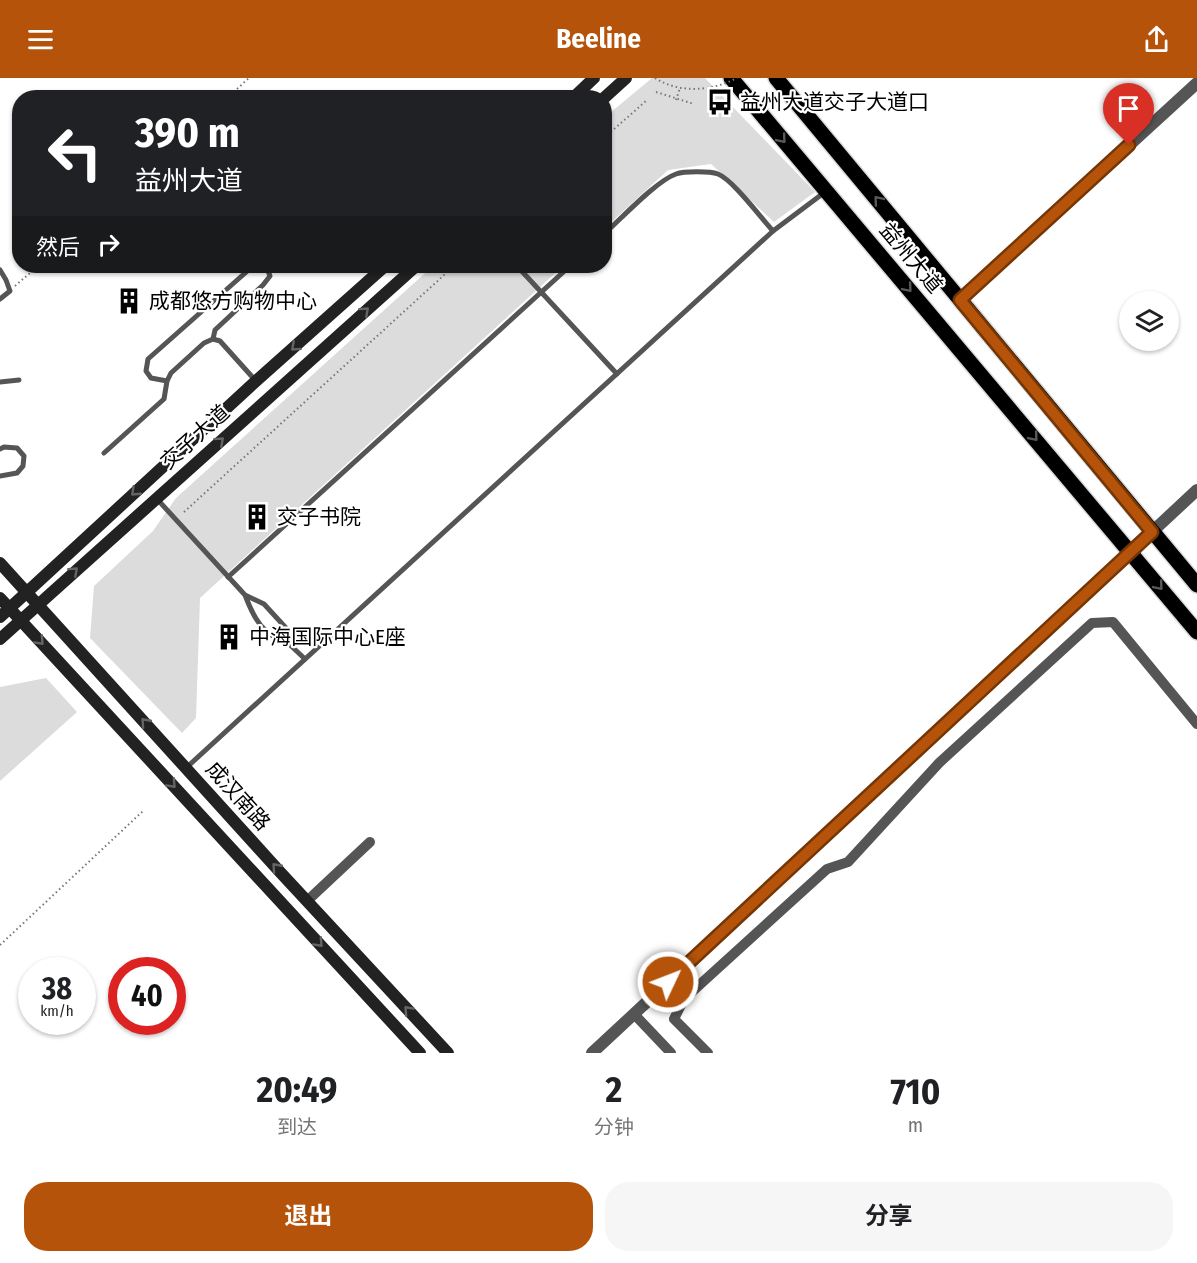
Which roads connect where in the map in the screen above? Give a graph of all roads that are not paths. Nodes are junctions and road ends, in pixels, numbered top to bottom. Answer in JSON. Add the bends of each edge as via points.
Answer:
{"nodes":[{"id":1,"x":594,"y":78,"type":"edge"},
{"id":2,"x":626,"y":78,"type":"edge"},
{"id":3,"x":731,"y":78,"type":"edge"},
{"id":4,"x":776,"y":78,"type":"edge"},
{"id":5,"x":1197,"y":83,"type":"edge"},
{"id":6,"x":581,"y":90,"type":"edge"},
{"id":7,"x":612,"y":91,"type":"edge"},
{"id":8,"x":827,"y":191,"type":"junction"},
{"id":9,"x":612,"y":227,"type":"edge"},
{"id":10,"x":773,"y":231,"type":"junction"},
{"id":11,"x":0,"y":270,"type":"edge"},
{"id":12,"x":245,"y":273,"type":"edge"},
{"id":13,"x":269,"y":273,"type":"edge"},
{"id":14,"x":377,"y":273,"type":"edge"},
{"id":15,"x":408,"y":273,"type":"edge"},
{"id":16,"x":523,"y":273,"type":"edge"},
{"id":17,"x":562,"y":273,"type":"edge"},
{"id":18,"x":541,"y":292,"type":"junction"},
{"id":19,"x":0,"y":299,"type":"edge"},
{"id":20,"x":960,"y":300,"type":"junction"},
{"id":21,"x":213,"y":339,"type":"junction"},
{"id":22,"x":616,"y":374,"type":"junction"},
{"id":23,"x":19,"y":380,"type":"dead end"},
{"id":24,"x":167,"y":381,"type":"junction"},
{"id":25,"x":256,"y":381,"type":"junction"},
{"id":26,"x":0,"y":382,"type":"edge"},
{"id":27,"x":0,"y":449,"type":"edge"},
{"id":28,"x":104,"y":453,"type":"dead end"},
{"id":29,"x":0,"y":476,"type":"edge"},
{"id":30,"x":1197,"y":490,"type":"edge"},
{"id":31,"x":156,"y":498,"type":"junction"},
{"id":32,"x":1152,"y":532,"type":"junction"},
{"id":33,"x":1130,"y":551,"type":"junction"},
{"id":34,"x":0,"y":563,"type":"edge"},
{"id":35,"x":228,"y":577,"type":"junction"},
{"id":36,"x":1197,"y":585,"type":"edge"},
{"id":37,"x":27,"y":592,"type":"junction"},
{"id":38,"x":245,"y":595,"type":"junction"},
{"id":39,"x":0,"y":598,"type":"edge"},
{"id":40,"x":37,"y":604,"type":"junction"},
{"id":41,"x":4,"y":613,"type":"edge"},
{"id":42,"x":21,"y":620,"type":"junction"},
{"id":43,"x":1197,"y":632,"type":"edge"},
{"id":44,"x":0,"y":639,"type":"edge"},
{"id":45,"x":288,"y":643,"type":"junction"},
{"id":46,"x":305,"y":659,"type":"junction"},
{"id":47,"x":1197,"y":724,"type":"edge"},
{"id":48,"x":186,"y":768,"type":"junction"},
{"id":49,"x":369,"y":842,"type":"dead end"},
{"id":50,"x":307,"y":901,"type":"junction"},
{"id":51,"x":634,"y":1014,"type":"junction"},
{"id":52,"x":420,"y":1053,"type":"edge"},
{"id":53,"x":448,"y":1053,"type":"edge"},
{"id":54,"x":592,"y":1053,"type":"edge"},
{"id":55,"x":671,"y":1053,"type":"edge"},
{"id":56,"x":708,"y":1053,"type":"edge"}],
"edges":[{"from":1,"to":6,"type":"main road"},
{"from":2,"to":7,"type":"main road"},
{"from":3,"to":8,"type":"main road","name":"益州大道","one_way":true},
{"from":20,"to":4,"type":"main road","name":"益州大道","one_way":true},
{"from":5,"to":20,"type":"street"},
{"from":8,"to":10,"type":"lane"},
{"from":8,"to":33,"type":"main road","name":"益州大道","one_way":true},
{"from":9,"to":10,"type":"lane","via":[[676,173],[706,172],[728,181]]},
{"from":10,"to":22,"type":"lane"},
{"from":11,"to":19,"type":"lane","via":[[10,291]]},
{"from":12,"to":24,"type":"lane","via":[[148,358],[146,370],[151,378]]},
{"from":13,"to":21,"type":"lane","via":[[263,285],[215,330]]},
{"from":14,"to":25,"type":"main road","name":"交子大道","one_way":true},
{"from":31,"to":15,"type":"main road","name":"交子大道","one_way":true},
{"from":16,"to":18,"type":"lane"},
{"from":17,"to":18,"type":"lane"},
{"from":18,"to":22,"type":"lane"},
{"from":18,"to":35,"type":"lane"},
{"from":20,"to":32,"type":"main road","name":"益州大道"},
{"from":21,"to":24,"type":"lane","via":[[171,373]]},
{"from":21,"to":25,"type":"lane","via":[[220,341]]},
{"from":22,"to":46,"type":"lane"},
{"from":23,"to":26,"type":"lane"},
{"from":24,"to":28,"type":"lane","via":[[164,399]]},
{"from":25,"to":37,"type":"main road","name":"交子大道","one_way":true},
{"from":27,"to":29,"type":"lane","via":[[17,448],[24,456],[17,474]]},
{"from":30,"to":32,"type":"street"},
{"from":31,"to":35,"type":"lane"},
{"from":40,"to":31,"type":"main road","name":"交子大道","one_way":true},
{"from":32,"to":33,"type":"street"},
{"from":32,"to":36,"type":"main road","name":"益州大道"},
{"from":33,"to":43,"type":"main road","name":"益州大道","one_way":true},
{"from":33,"to":51,"type":"street"},
{"from":34,"to":37,"type":"main road","name":"成汉南路"},
{"from":35,"to":38,"type":"lane"},
{"from":37,"to":40,"type":"main road","name":"成汉南路"},
{"from":37,"to":41,"type":"main road","name":"交子大道"},
{"from":38,"to":45,"type":"lane","via":[[252,614],[273,638]]},
{"from":38,"to":45,"type":"lane","via":[[264,604],[286,628]]},
{"from":39,"to":41,"type":"main road","name":"成汉南路"},
{"from":40,"to":42,"type":"main road","name":"交子大道"},
{"from":48,"to":40,"type":"main road","name":"成汉南路","one_way":true},
{"from":41,"to":42,"type":"main road","name":"成汉南路"},
{"from":42,"to":44,"type":"main road","name":"交子大道"},
{"from":42,"to":52,"type":"main road","name":"成汉南路","one_way":true},
{"from":45,"to":46,"type":"lane"},
{"from":46,"to":48,"type":"lane"},
{"from":47,"to":56,"type":"street","via":[[1113,622],[1092,623],[939,763],[848,862],[827,869],[684,999],[674,1019]]},
{"from":50,"to":48,"type":"main road","name":"成汉南路","one_way":true},
{"from":49,"to":50,"type":"street"},
{"from":53,"to":50,"type":"main road","name":"成汉南路","one_way":true},
{"from":51,"to":54,"type":"street"},
{"from":51,"to":55,"type":"street"}]}
